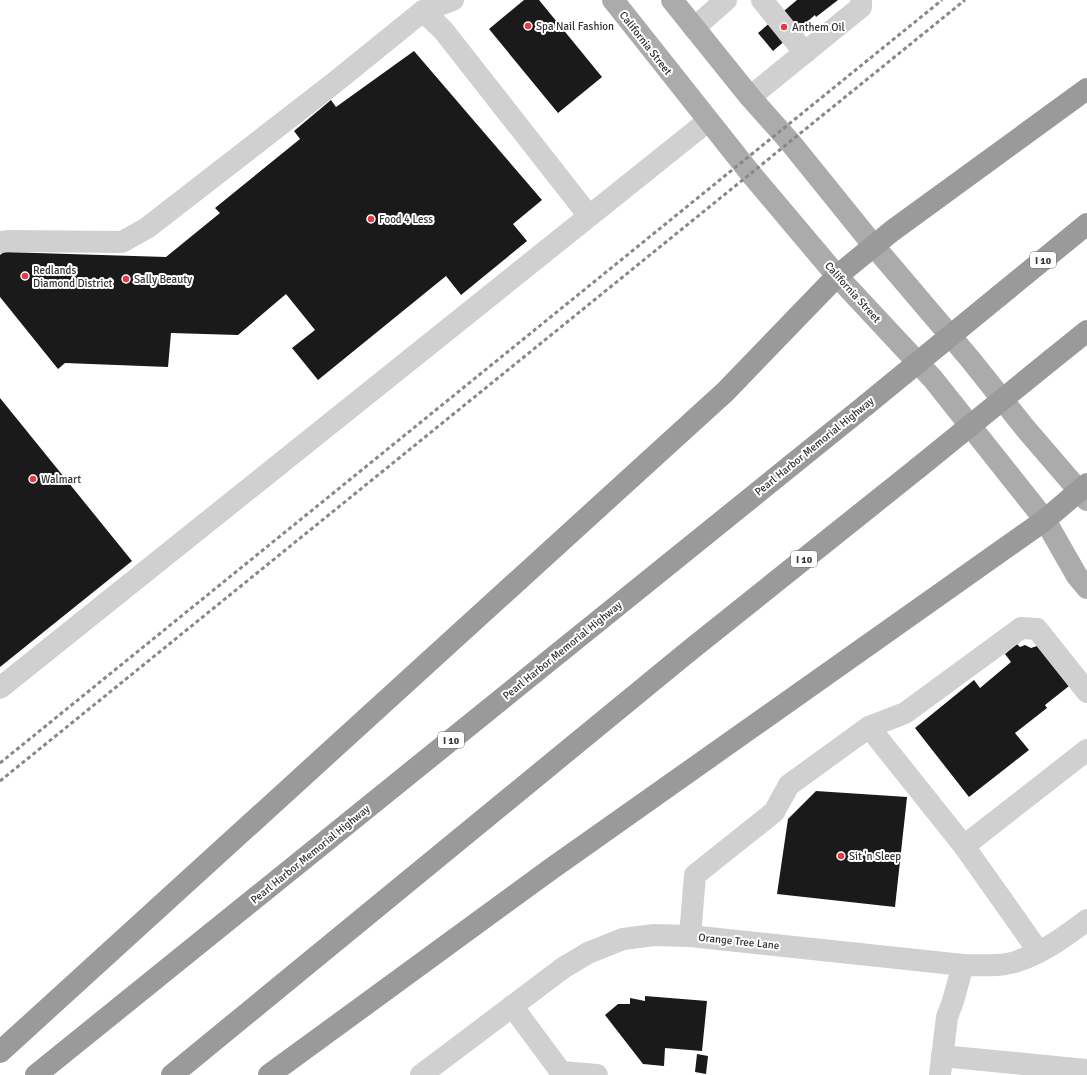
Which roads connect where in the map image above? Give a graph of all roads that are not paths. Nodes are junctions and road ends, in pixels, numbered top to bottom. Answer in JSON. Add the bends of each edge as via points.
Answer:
{"nodes":[{"id":1,"x":453,"y":0,"type":"edge"},
{"id":2,"x":613,"y":0,"type":"edge"},
{"id":3,"x":672,"y":0,"type":"edge"},
{"id":4,"x":726,"y":0,"type":"edge"},
{"id":5,"x":762,"y":0,"type":"edge"},
{"id":6,"x":861,"y":0,"type":"edge"},
{"id":7,"x":423,"y":11,"type":"junction"},
{"id":8,"x":694,"y":28,"type":"junction"},
{"id":9,"x":805,"y":53,"type":"junction"},
{"id":10,"x":1087,"y":89,"type":"edge"},
{"id":11,"x":750,"y":97,"type":"junction"},
{"id":12,"x":708,"y":121,"type":"junction"},
{"id":13,"x":589,"y":216,"type":"junction"},
{"id":14,"x":1087,"y":224,"type":"edge"},
{"id":15,"x":0,"y":242,"type":"edge"},
{"id":16,"x":874,"y":246,"type":"junction"},
{"id":17,"x":837,"y":276,"type":"junction"},
{"id":18,"x":1087,"y":331,"type":"edge"},
{"id":19,"x":1084,"y":491,"type":"edge"},
{"id":20,"x":1045,"y":520,"type":"junction"},
{"id":21,"x":1087,"y":588,"type":"edge"},
{"id":22,"x":0,"y":688,"type":"edge"},
{"id":23,"x":1087,"y":692,"type":"edge"},
{"id":24,"x":869,"y":727,"type":"junction"},
{"id":25,"x":1087,"y":750,"type":"edge"},
{"id":26,"x":964,"y":846,"type":"junction"},
{"id":27,"x":1087,"y":920,"type":"edge"},
{"id":28,"x":690,"y":936,"type":"junction"},
{"id":29,"x":1039,"y":952,"type":"junction"},
{"id":30,"x":963,"y":965,"type":"junction"},
{"id":31,"x":512,"y":1006,"type":"junction"},
{"id":32,"x":0,"y":1052,"type":"edge"},
{"id":33,"x":941,"y":1066,"type":"edge"},
{"id":34,"x":1087,"y":1070,"type":"edge"},
{"id":35,"x":36,"y":1075,"type":"edge"},
{"id":36,"x":172,"y":1075,"type":"edge"},
{"id":37,"x":269,"y":1075,"type":"edge"},
{"id":38,"x":421,"y":1075,"type":"edge"},
{"id":39,"x":597,"y":1075,"type":"edge"}],
"edges":[{"from":1,"to":7,"type":"street"},
{"from":2,"to":12,"type":"main road","name":"California Street"},
{"from":3,"to":8,"type":"main road"},
{"from":4,"to":8,"type":"street"},
{"from":5,"to":9,"type":"street"},
{"from":6,"to":9,"type":"street","via":[[861,7]]},
{"from":7,"to":13,"type":"street","via":[[443,30]]},
{"from":7,"to":15,"type":"street","via":[[147,228],[122,242]]},
{"from":8,"to":11,"type":"main road"},
{"from":9,"to":11,"type":"street"},
{"from":10,"to":16,"type":"highway"},
{"from":11,"to":16,"type":"main road"},
{"from":12,"to":13,"type":"street"},
{"from":12,"to":17,"type":"main road","name":"California Street"},
{"from":13,"to":22,"type":"street"},
{"from":14,"to":35,"type":"highway","name":"Pearl Harbor Memorial Highway","number":"I 10","bridge":true},
{"from":16,"to":17,"type":"highway"},
{"from":16,"to":19,"type":"main road","via":[[1025,428]]},
{"from":17,"to":20,"type":"main road","name":"California Street","via":[[933,379]]},
{"from":17,"to":32,"type":"highway","via":[[725,392]]},
{"from":18,"to":36,"type":"highway","number":"I 10","bridge":true,"via":[[689,651]]},
{"from":19,"to":20,"type":"highway"},
{"from":20,"to":21,"type":"main road","name":"California Street","via":[[1077,576]]},
{"from":20,"to":37,"type":"highway","via":[[551,869]]},
{"from":23,"to":24,"type":"street","via":[[1037,629],[1021,628],[905,713]]},
{"from":24,"to":26,"type":"street"},
{"from":24,"to":28,"type":"street","via":[[789,785],[774,812],[695,875]]},
{"from":25,"to":26,"type":"street"},
{"from":26,"to":29,"type":"street"},
{"from":27,"to":29,"type":"street","name":"Orange Tree Lane","via":[[1066,937]]},
{"from":28,"to":30,"type":"street","name":"Orange Tree Lane"},
{"from":28,"to":31,"type":"street","name":"Orange Tree Lane","via":[[654,935],[623,940],[588,953]]},
{"from":29,"to":30,"type":"street","name":"Orange Tree Lane","via":[[1018,961],[993,965]]},
{"from":30,"to":33,"type":"street","via":[[947,1017]]},
{"from":31,"to":38,"type":"street","name":"Orange Tree Lane"},
{"from":31,"to":39,"type":"street","via":[[561,1072]]},
{"from":33,"to":34,"type":"street"}]}
